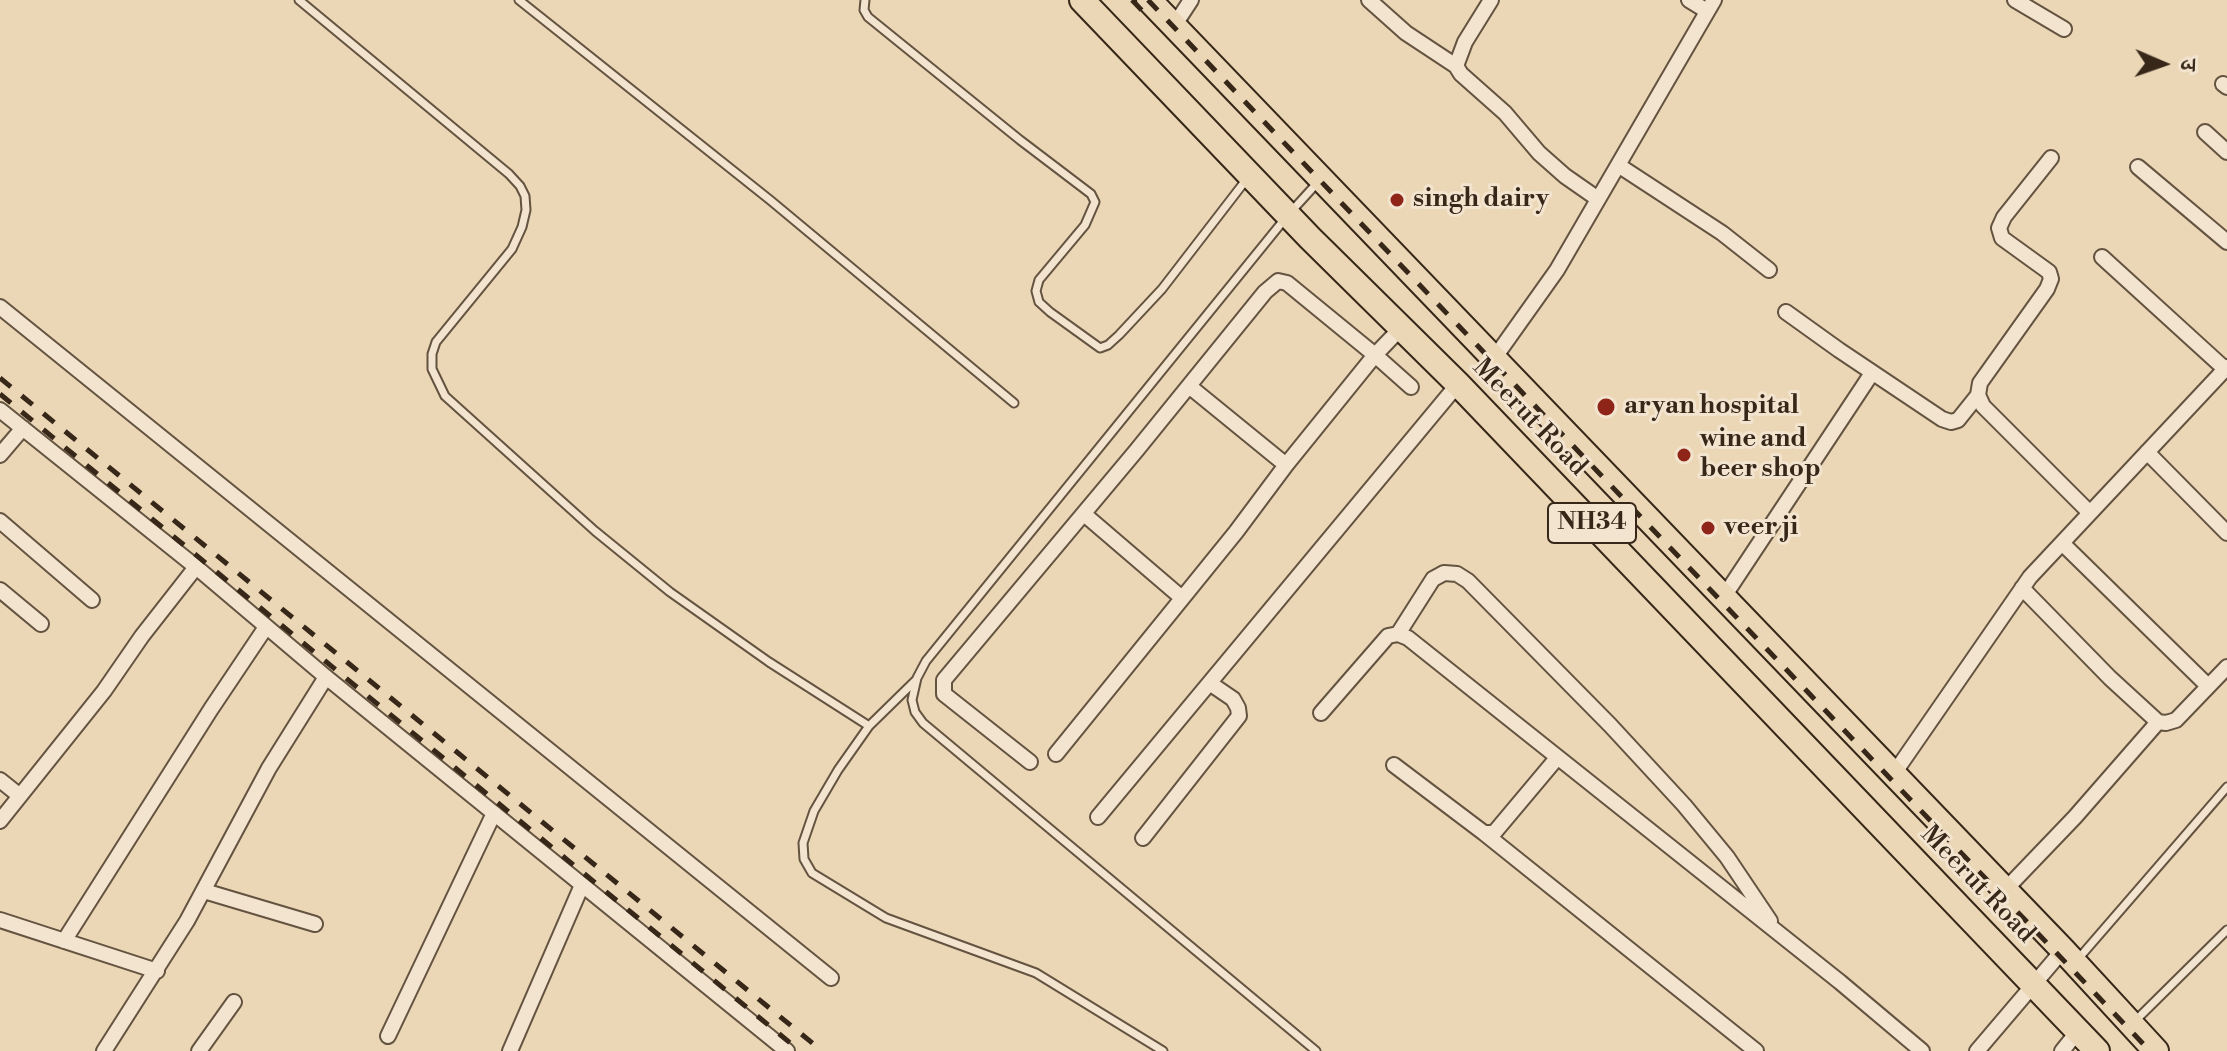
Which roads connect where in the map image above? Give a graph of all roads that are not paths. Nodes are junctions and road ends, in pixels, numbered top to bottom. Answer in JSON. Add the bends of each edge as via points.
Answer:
{"nodes":[{"id":1,"x":299,"y":0,"type":"edge"},
{"id":2,"x":519,"y":0,"type":"edge"},
{"id":3,"x":865,"y":0,"type":"edge"},
{"id":4,"x":1082,"y":0,"type":"edge"},
{"id":5,"x":1149,"y":0,"type":"edge"},
{"id":6,"x":1191,"y":0,"type":"edge"},
{"id":7,"x":1369,"y":0,"type":"edge"},
{"id":8,"x":1491,"y":0,"type":"edge"},
{"id":9,"x":1689,"y":0,"type":"edge"},
{"id":10,"x":2015,"y":0,"type":"edge"},
{"id":11,"x":1710,"y":5,"type":"edge"},
{"id":12,"x":1174,"y":26,"type":"junction"},
{"id":13,"x":2064,"y":29,"type":"dead end"},
{"id":14,"x":1456,"y":66,"type":"junction"},
{"id":15,"x":2205,"y":132,"type":"dead end"},
{"id":16,"x":2227,"y":152,"type":"edge"},
{"id":17,"x":2051,"y":158,"type":"dead end"},
{"id":18,"x":1618,"y":165,"type":"junction"},
{"id":19,"x":2138,"y":167,"type":"dead end"},
{"id":20,"x":1249,"y":175,"type":"junction"},
{"id":21,"x":1321,"y":180,"type":"junction"},
{"id":22,"x":1598,"y":199,"type":"junction"},
{"id":23,"x":1288,"y":215,"type":"junction"},
{"id":24,"x":2227,"y":242,"type":"edge"},
{"id":25,"x":2102,"y":257,"type":"dead end"},
{"id":26,"x":1769,"y":270,"type":"dead end"},
{"id":27,"x":0,"y":307,"type":"edge"},
{"id":28,"x":1786,"y":312,"type":"dead end"},
{"id":29,"x":1401,"y":328,"type":"junction"},
{"id":30,"x":1375,"y":355,"type":"junction"},
{"id":31,"x":1493,"y":360,"type":"junction"},
{"id":32,"x":2226,"y":368,"type":"edge"},
{"id":33,"x":1872,"y":373,"type":"junction"},
{"id":34,"x":1458,"y":384,"type":"junction"},
{"id":35,"x":1189,"y":386,"type":"junction"},
{"id":36,"x":1411,"y":387,"type":"dead end"},
{"id":37,"x":1978,"y":395,"type":"junction"},
{"id":38,"x":1014,"y":403,"type":"dead end"},
{"id":39,"x":0,"y":410,"type":"edge"},
{"id":40,"x":23,"y":428,"type":"junction"},
{"id":41,"x":2147,"y":452,"type":"junction"},
{"id":42,"x":0,"y":455,"type":"edge"},
{"id":43,"x":1286,"y":465,"type":"junction"},
{"id":44,"x":2090,"y":513,"type":"junction"},
{"id":45,"x":1084,"y":514,"type":"junction"},
{"id":46,"x":0,"y":521,"type":"edge"},
{"id":47,"x":2227,"y":533,"type":"edge"},
{"id":48,"x":2062,"y":543,"type":"junction"},
{"id":49,"x":196,"y":567,"type":"junction"},
{"id":50,"x":2022,"y":588,"type":"junction"},
{"id":51,"x":0,"y":590,"type":"edge"},
{"id":52,"x":1182,"y":598,"type":"junction"},
{"id":53,"x":1723,"y":598,"type":"junction"},
{"id":54,"x":92,"y":600,"type":"dead end"},
{"id":55,"x":41,"y":624,"type":"dead end"},
{"id":56,"x":266,"y":627,"type":"junction"},
{"id":57,"x":1398,"y":634,"type":"junction"},
{"id":58,"x":2227,"y":667,"type":"edge"},
{"id":59,"x":326,"y":677,"type":"junction"},
{"id":60,"x":917,"y":678,"type":"junction"},
{"id":61,"x":1211,"y":684,"type":"junction"},
{"id":62,"x":2208,"y":686,"type":"junction"},
{"id":63,"x":1321,"y":713,"type":"dead end"},
{"id":64,"x":2158,"y":722,"type":"junction"},
{"id":65,"x":869,"y":726,"type":"junction"},
{"id":66,"x":1056,"y":754,"type":"dead end"},
{"id":67,"x":1557,"y":758,"type":"junction"},
{"id":68,"x":1030,"y":762,"type":"dead end"},
{"id":69,"x":1394,"y":765,"type":"dead end"},
{"id":70,"x":1893,"y":775,"type":"junction"},
{"id":71,"x":0,"y":780,"type":"edge"},
{"id":72,"x":2227,"y":787,"type":"edge"},
{"id":73,"x":20,"y":796,"type":"junction"},
{"id":74,"x":494,"y":813,"type":"junction"},
{"id":75,"x":1098,"y":817,"type":"dead end"},
{"id":76,"x":0,"y":821,"type":"edge"},
{"id":77,"x":1484,"y":833,"type":"junction"},
{"id":78,"x":1143,"y":838,"type":"dead end"},
{"id":79,"x":582,"y":885,"type":"junction"},
{"id":80,"x":2005,"y":890,"type":"junction"},
{"id":81,"x":204,"y":891,"type":"junction"},
{"id":82,"x":0,"y":920,"type":"edge"},
{"id":83,"x":315,"y":924,"type":"dead end"},
{"id":84,"x":2227,"y":930,"type":"edge"},
{"id":85,"x":1778,"y":933,"type":"junction"},
{"id":86,"x":64,"y":941,"type":"junction"},
{"id":87,"x":2069,"y":957,"type":"junction"},
{"id":88,"x":157,"y":971,"type":"junction"},
{"id":89,"x":831,"y":978,"type":"dead end"},
{"id":90,"x":2034,"y":985,"type":"junction"},
{"id":91,"x":234,"y":1002,"type":"dead end"},
{"id":92,"x":2131,"y":1024,"type":"junction"},
{"id":93,"x":2078,"y":1031,"type":"junction"},
{"id":94,"x":388,"y":1036,"type":"dead end"},
{"id":95,"x":104,"y":1051,"type":"edge"},
{"id":96,"x":199,"y":1051,"type":"edge"},
{"id":97,"x":510,"y":1051,"type":"edge"},
{"id":98,"x":787,"y":1051,"type":"edge"},
{"id":99,"x":1163,"y":1051,"type":"edge"},
{"id":100,"x":1316,"y":1051,"type":"edge"},
{"id":101,"x":1756,"y":1051,"type":"edge"},
{"id":102,"x":1922,"y":1051,"type":"edge"},
{"id":103,"x":1977,"y":1051,"type":"edge"},
{"id":104,"x":2062,"y":1051,"type":"edge"},
{"id":105,"x":2097,"y":1051,"type":"edge"},
{"id":106,"x":2156,"y":1051,"type":"edge"}],
"edges":[{"from":1,"to":65,"type":"lane","via":[[509,174],[525,196],[522,227],[512,249],[436,342],[432,369],[445,396],[670,592]]},
{"from":2,"to":38,"type":"lane"},
{"from":3,"to":20,"type":"lane","via":[[868,17],[1091,194],[1095,202],[1085,225],[1039,280],[1036,291],[1050,312],[1100,348],[1162,289]]},
{"from":4,"to":20,"type":"highway","name":"Meerut Road","number":"NH34"},
{"from":5,"to":12,"type":"highway","name":"Meerut Road","number":"NH34"},
{"from":6,"to":12,"type":"street"},
{"from":7,"to":14,"type":"street"},
{"from":8,"to":14,"type":"street"},
{"from":9,"to":11,"type":"street"},
{"from":10,"to":13,"type":"street"},
{"from":11,"to":18,"type":"street"},
{"from":12,"to":21,"type":"highway","name":"Meerut Road","number":"NH34"},
{"from":14,"to":22,"type":"street","via":[[1539,153]]},
{"from":15,"to":16,"type":"street"},
{"from":17,"to":37,"type":"street","via":[[1999,228],[2002,238],[2049,272],[2051,279],[1980,383]]},
{"from":18,"to":22,"type":"street"},
{"from":18,"to":26,"type":"street"},
{"from":19,"to":24,"type":"street"},
{"from":20,"to":23,"type":"highway","name":"Meerut Road","number":"NH34"},
{"from":21,"to":23,"type":"lane"},
{"from":21,"to":31,"type":"highway","name":"Meerut Road","number":"NH34"},
{"from":22,"to":31,"type":"street","via":[[1557,270]]},
{"from":23,"to":29,"type":"highway","name":"Meerut Road","number":"NH34"},
{"from":23,"to":60,"type":"lane"},
{"from":25,"to":32,"type":"street"},
{"from":27,"to":89,"type":"street"},
{"from":28,"to":33,"type":"street"},
{"from":29,"to":30,"type":"street"},
{"from":29,"to":34,"type":"highway","name":"Meerut Road","number":"NH34"},
{"from":30,"to":35,"type":"street","via":[[1298,290],[1278,281]]},
{"from":30,"to":36,"type":"street"},
{"from":30,"to":43,"type":"street"},
{"from":31,"to":53,"type":"highway","name":"Meerut Road","number":"NH34"},
{"from":32,"to":41,"type":"street"},
{"from":33,"to":37,"type":"street","via":[[1951,422]]},
{"from":33,"to":53,"type":"street"},
{"from":34,"to":61,"type":"street"},
{"from":34,"to":90,"type":"highway","name":"Meerut Road","number":"NH34"},
{"from":35,"to":43,"type":"street"},
{"from":35,"to":45,"type":"street"},
{"from":37,"to":44,"type":"street"},
{"from":39,"to":40,"type":"street"},
{"from":40,"to":42,"type":"street"},
{"from":40,"to":49,"type":"street"},
{"from":41,"to":44,"type":"street"},
{"from":41,"to":47,"type":"street"},
{"from":43,"to":52,"type":"street"},
{"from":44,"to":48,"type":"street"},
{"from":45,"to":52,"type":"street"},
{"from":45,"to":68,"type":"street","via":[[948,673],[942,687],[944,694]]},
{"from":46,"to":54,"type":"street"},
{"from":48,"to":50,"type":"street"},
{"from":48,"to":62,"type":"street"},
{"from":49,"to":56,"type":"street"},
{"from":49,"to":73,"type":"street"},
{"from":50,"to":64,"type":"street"},
{"from":50,"to":70,"type":"street"},
{"from":51,"to":55,"type":"street"},
{"from":52,"to":66,"type":"street"},
{"from":53,"to":70,"type":"highway","name":"Meerut Road","number":"NH34"},
{"from":56,"to":59,"type":"street"},
{"from":56,"to":86,"type":"street"},
{"from":57,"to":63,"type":"street","via":[[1388,636]]},
{"from":57,"to":67,"type":"street"},
{"from":57,"to":85,"type":"street","via":[[1433,579],[1444,573],[1468,581],[1684,805]]},
{"from":58,"to":62,"type":"street"},
{"from":59,"to":74,"type":"street"},
{"from":59,"to":81,"type":"street","via":[[269,768]]},
{"from":60,"to":65,"type":"lane"},
{"from":60,"to":100,"type":"lane","via":[[912,700],[923,723]]},
{"from":61,"to":75,"type":"street"},
{"from":61,"to":78,"type":"street","via":[[1233,699],[1239,716]]},
{"from":62,"to":64,"type":"street","via":[[2176,720]]},
{"from":64,"to":80,"type":"street"},
{"from":65,"to":99,"type":"lane","via":[[814,811],[803,843],[812,873],[886,918],[1036,973]]},
{"from":67,"to":77,"type":"street","via":[[1501,827]]},
{"from":67,"to":85,"type":"street"},
{"from":69,"to":77,"type":"street"},
{"from":70,"to":80,"type":"highway","name":"Meerut Road","number":"NH34"},
{"from":71,"to":73,"type":"street"},
{"from":72,"to":87,"type":"lane"},
{"from":73,"to":76,"type":"street"},
{"from":74,"to":79,"type":"street"},
{"from":74,"to":94,"type":"street"},
{"from":77,"to":101,"type":"street"},
{"from":79,"to":97,"type":"street"},
{"from":79,"to":98,"type":"street"},
{"from":80,"to":87,"type":"highway","name":"Meerut Road","number":"NH34"},
{"from":81,"to":83,"type":"street"},
{"from":81,"to":88,"type":"street"},
{"from":82,"to":86,"type":"street"},
{"from":84,"to":92,"type":"lane"},
{"from":85,"to":102,"type":"street"},
{"from":86,"to":88,"type":"street"},
{"from":87,"to":90,"type":"street"},
{"from":87,"to":92,"type":"highway","name":"Meerut Road","number":"NH34"},
{"from":88,"to":95,"type":"street"},
{"from":90,"to":93,"type":"highway","name":"Meerut Road","number":"NH34"},
{"from":90,"to":103,"type":"street"},
{"from":91,"to":96,"type":"street"},
{"from":92,"to":106,"type":"highway","name":"Meerut Road","number":"NH34"},
{"from":93,"to":104,"type":"street"},
{"from":93,"to":105,"type":"highway","name":"Meerut Road","number":"NH34"}]}
